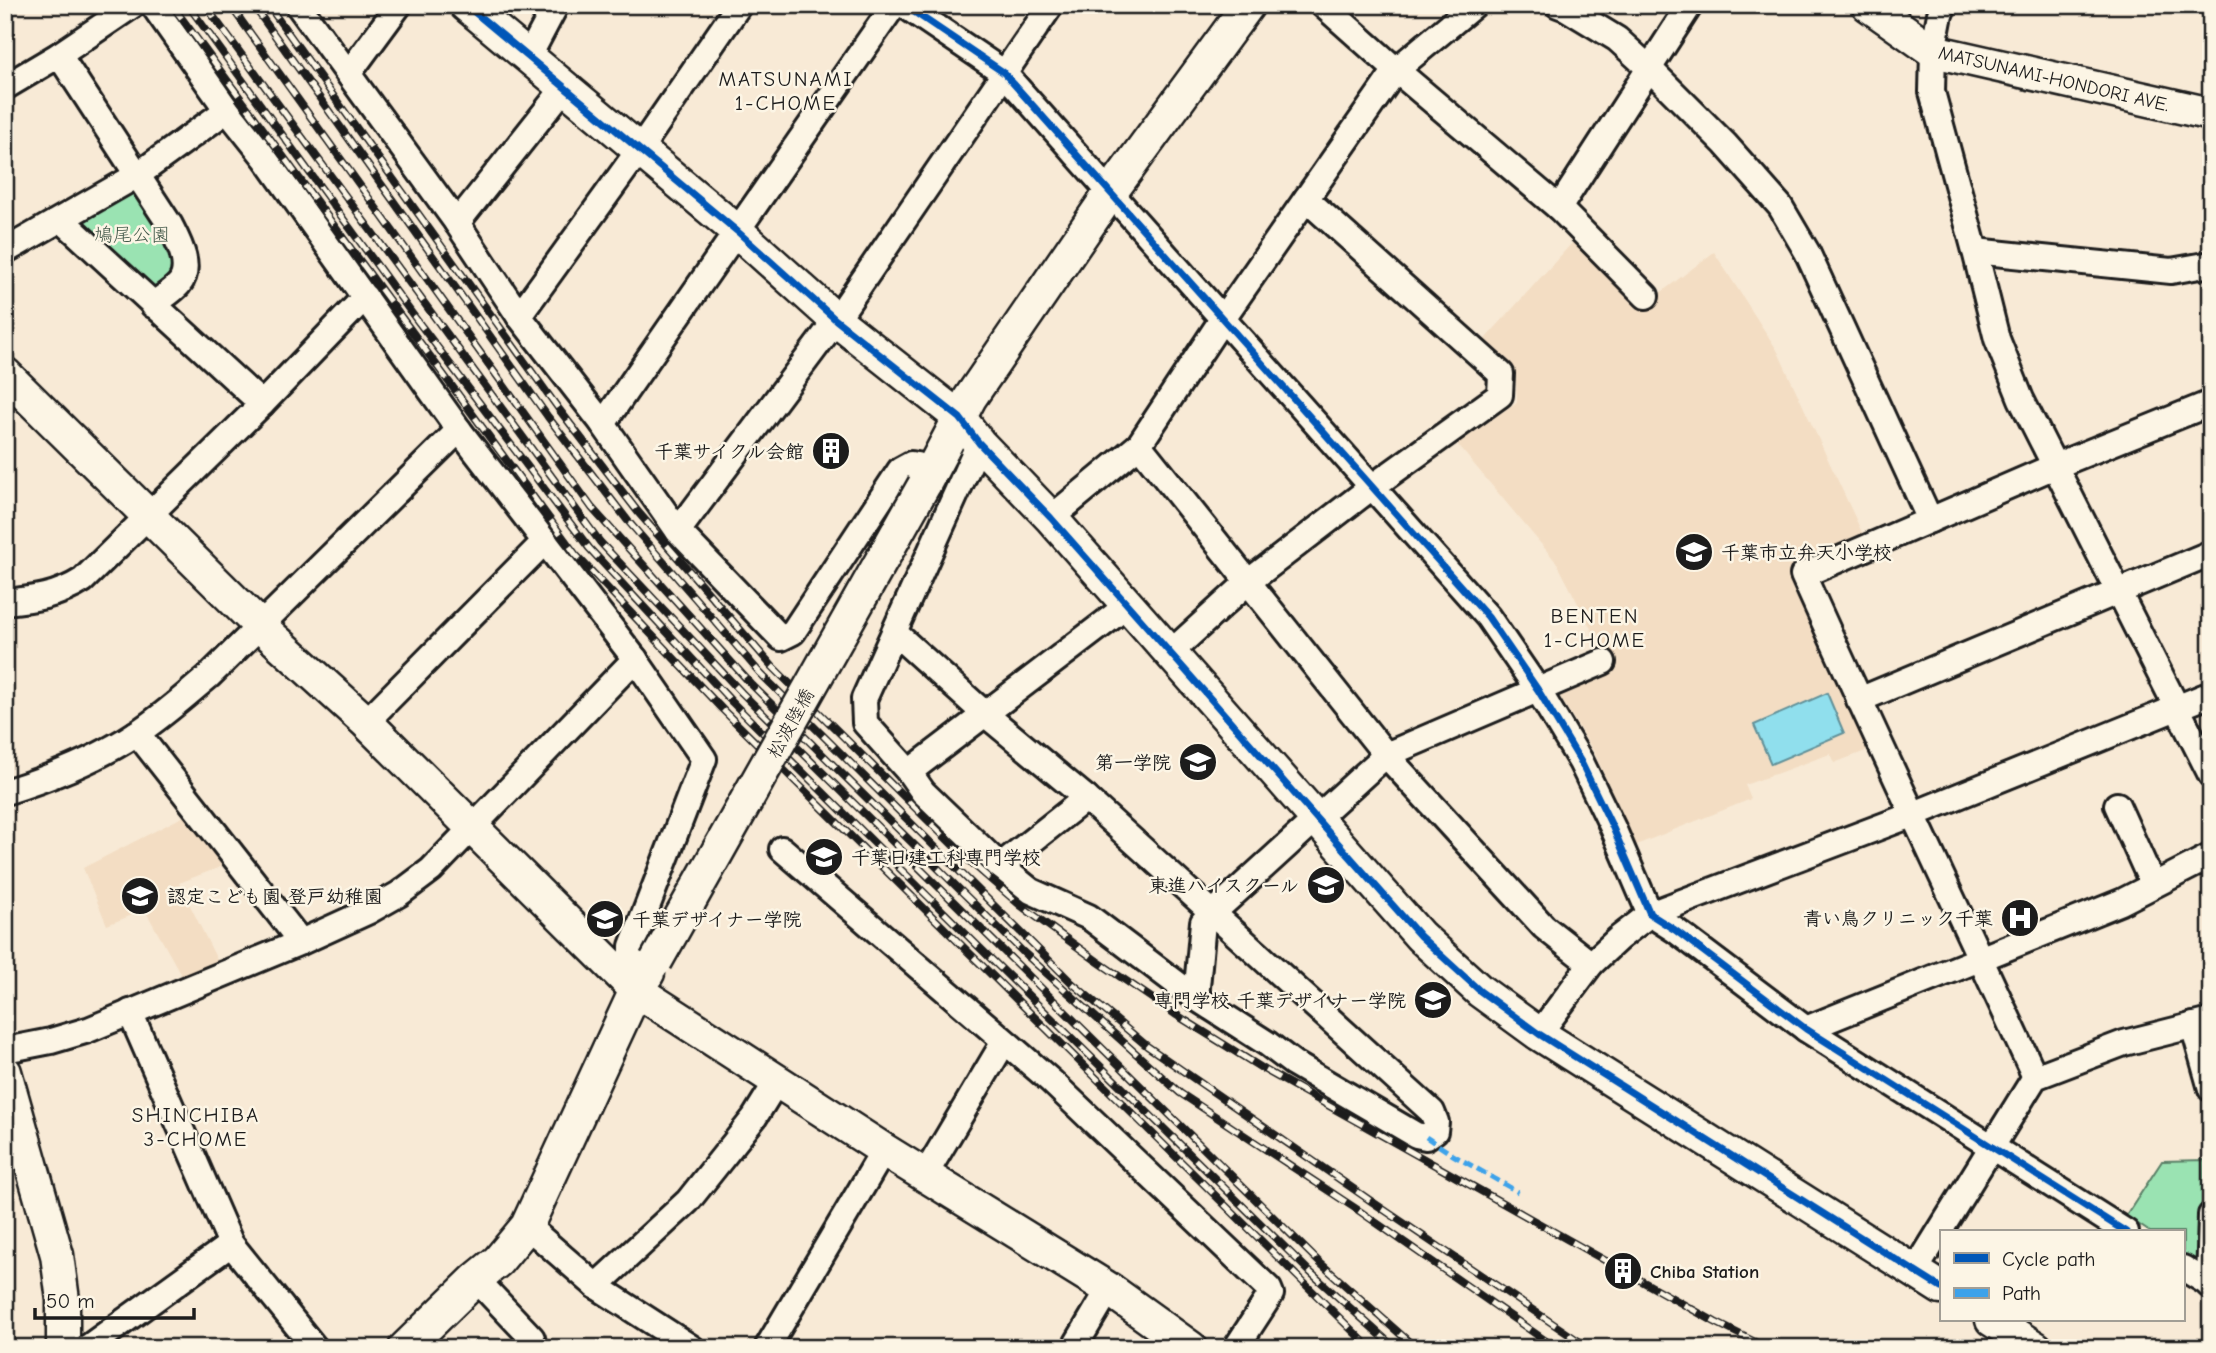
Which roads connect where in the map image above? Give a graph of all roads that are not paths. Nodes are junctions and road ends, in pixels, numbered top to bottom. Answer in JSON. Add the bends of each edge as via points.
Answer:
{"nodes":[{"id":1,"x":133,"y":5,"type":"edge"},
{"id":2,"x":153,"y":5,"type":"edge"},
{"id":3,"x":298,"y":5,"type":"edge"},
{"id":4,"x":399,"y":5,"type":"edge"},
{"id":5,"x":466,"y":5,"type":"edge"},
{"id":6,"x":556,"y":5,"type":"edge"},
{"id":7,"x":739,"y":5,"type":"edge"},
{"id":8,"x":894,"y":5,"type":"edge"},
{"id":9,"x":904,"y":5,"type":"edge"},
{"id":10,"x":1051,"y":5,"type":"edge"},
{"id":11,"x":1248,"y":5,"type":"edge"},
{"id":12,"x":1323,"y":5,"type":"edge"},
{"id":13,"x":1474,"y":5,"type":"edge"},
{"id":14,"x":1558,"y":5,"type":"edge"},
{"id":15,"x":1690,"y":5,"type":"edge"},
{"id":16,"x":1868,"y":5,"type":"edge"},
{"id":17,"x":1944,"y":5,"type":"edge"},
{"id":18,"x":1933,"y":51,"type":"junction"},
{"id":19,"x":59,"y":55,"type":"junction"},
{"id":20,"x":528,"y":58,"type":"junction"},
{"id":21,"x":1650,"y":69,"type":"junction"},
{"id":22,"x":1396,"y":70,"type":"junction"},
{"id":23,"x":1003,"y":72,"type":"junction"},
{"id":24,"x":349,"y":73,"type":"junction"},
{"id":25,"x":5,"y":88,"type":"edge"},
{"id":26,"x":564,"y":88,"type":"junction"},
{"id":27,"x":226,"y":110,"type":"junction"},
{"id":28,"x":2211,"y":114,"type":"edge"},
{"id":29,"x":639,"y":150,"type":"junction"},
{"id":30,"x":136,"y":176,"type":"junction"},
{"id":31,"x":1111,"y":192,"type":"junction"},
{"id":32,"x":1306,"y":199,"type":"junction"},
{"id":33,"x":1559,"y":208,"type":"junction"},
{"id":34,"x":62,"y":220,"type":"junction"},
{"id":35,"x":457,"y":223,"type":"junction"},
{"id":36,"x":738,"y":232,"type":"junction"},
{"id":37,"x":5,"y":251,"type":"edge"},
{"id":38,"x":1975,"y":251,"type":"junction"},
{"id":39,"x":2211,"y":264,"type":"edge"},
{"id":40,"x":1646,"y":296,"type":"dead end"},
{"id":41,"x":365,"y":297,"type":"junction"},
{"id":42,"x":153,"y":305,"type":"junction"},
{"id":43,"x":519,"y":316,"type":"junction"},
{"id":44,"x":1223,"y":318,"type":"junction"},
{"id":45,"x":836,"y":320,"type":"junction"},
{"id":46,"x":5,"y":373,"type":"edge"},
{"id":47,"x":2211,"y":403,"type":"edge"},
{"id":48,"x":262,"y":404,"type":"junction"},
{"id":49,"x":960,"y":418,"type":"junction"},
{"id":50,"x":603,"y":424,"type":"junction"},
{"id":51,"x":459,"y":430,"type":"junction"},
{"id":52,"x":979,"y":443,"type":"junction"},
{"id":53,"x":1139,"y":445,"type":"junction"},
{"id":54,"x":2055,"y":466,"type":"junction"},
{"id":55,"x":929,"y":476,"type":"junction"},
{"id":56,"x":1372,"y":487,"type":"junction"},
{"id":57,"x":148,"y":515,"type":"junction"},
{"id":58,"x":1051,"y":518,"type":"junction"},
{"id":59,"x":1930,"y":520,"type":"junction"},
{"id":60,"x":678,"y":531,"type":"junction"},
{"id":61,"x":545,"y":541,"type":"junction"},
{"id":62,"x":2211,"y":553,"type":"edge"},
{"id":63,"x":1248,"y":582,"type":"junction"},
{"id":64,"x":2118,"y":593,"type":"junction"},
{"id":65,"x":5,"y":602,"type":"edge"},
{"id":66,"x":1128,"y":605,"type":"junction"},
{"id":67,"x":259,"y":625,"type":"junction"},
{"id":68,"x":895,"y":633,"type":"junction"},
{"id":69,"x":1170,"y":653,"type":"junction"},
{"id":70,"x":635,"y":659,"type":"junction"},
{"id":71,"x":1603,"y":662,"type":"dead end"},
{"id":72,"x":1538,"y":690,"type":"junction"},
{"id":73,"x":2211,"y":694,"type":"edge"},
{"id":74,"x":1859,"y":700,"type":"junction"},
{"id":75,"x":2177,"y":708,"type":"junction"},
{"id":76,"x":985,"y":713,"type":"junction"},
{"id":77,"x":366,"y":722,"type":"junction"},
{"id":78,"x":137,"y":733,"type":"junction"},
{"id":79,"x":1386,"y":755,"type":"junction"},
{"id":80,"x":909,"y":772,"type":"junction"},
{"id":81,"x":2211,"y":775,"type":"edge"},
{"id":82,"x":5,"y":792,"type":"edge"},
{"id":83,"x":1086,"y":798,"type":"junction"},
{"id":84,"x":2117,"y":805,"type":"dead end"},
{"id":85,"x":1914,"y":814,"type":"junction"},
{"id":86,"x":1316,"y":818,"type":"junction"},
{"id":87,"x":472,"y":826,"type":"junction"},
{"id":88,"x":782,"y":849,"type":"dead end"},
{"id":89,"x":2211,"y":856,"type":"edge"},
{"id":90,"x":1000,"y":866,"type":"junction"},
{"id":91,"x":2153,"y":886,"type":"junction"},
{"id":92,"x":1213,"y":913,"type":"junction"},
{"id":93,"x":1650,"y":914,"type":"junction"},
{"id":94,"x":301,"y":942,"type":"junction"},
{"id":95,"x":1981,"y":960,"type":"junction"},
{"id":96,"x":1591,"y":964,"type":"junction"},
{"id":97,"x":636,"y":990,"type":"junction"},
{"id":98,"x":1196,"y":998,"type":"junction"},
{"id":99,"x":130,"y":1012,"type":"junction"},
{"id":100,"x":2202,"y":1023,"type":"edge"},
{"id":101,"x":1806,"y":1029,"type":"junction"},
{"id":102,"x":1539,"y":1034,"type":"junction"},
{"id":103,"x":1004,"y":1042,"type":"junction"},
{"id":104,"x":5,"y":1050,"type":"edge"},
{"id":105,"x":5,"y":1072,"type":"edge"},
{"id":106,"x":2035,"y":1077,"type":"junction"},
{"id":107,"x":777,"y":1081,"type":"junction"},
{"id":108,"x":2211,"y":1089,"type":"edge"},
{"id":109,"x":1991,"y":1148,"type":"junction"},
{"id":110,"x":884,"y":1150,"type":"junction"},
{"id":111,"x":925,"y":1175,"type":"junction"},
{"id":112,"x":2211,"y":1216,"type":"edge"},
{"id":113,"x":527,"y":1226,"type":"junction"},
{"id":114,"x":1940,"y":1230,"type":"edge"},
{"id":115,"x":1940,"y":1230,"type":"edge"},
{"id":116,"x":2123,"y":1230,"type":"edge"},
{"id":117,"x":231,"y":1244,"type":"junction"},
{"id":118,"x":2184,"y":1269,"type":"edge"},
{"id":119,"x":1914,"y":1272,"type":"junction"},
{"id":120,"x":476,"y":1279,"type":"junction"},
{"id":121,"x":2210,"y":1285,"type":"edge"},
{"id":122,"x":596,"y":1286,"type":"junction"},
{"id":123,"x":1940,"y":1286,"type":"edge"},
{"id":124,"x":1109,"y":1289,"type":"junction"},
{"id":125,"x":1995,"y":1322,"type":"edge"},
{"id":126,"x":63,"y":1348,"type":"edge"},
{"id":127,"x":87,"y":1348,"type":"edge"},
{"id":128,"x":315,"y":1348,"type":"edge"},
{"id":129,"x":404,"y":1348,"type":"edge"},
{"id":130,"x":534,"y":1348,"type":"edge"},
{"id":131,"x":692,"y":1348,"type":"edge"},
{"id":132,"x":767,"y":1348,"type":"edge"},
{"id":133,"x":1074,"y":1348,"type":"edge"},
{"id":134,"x":1191,"y":1348,"type":"edge"},
{"id":135,"x":1236,"y":1348,"type":"edge"},
{"id":136,"x":2036,"y":1348,"type":"edge"}],
"edges":[{"from":1,"to":19,"type":"street"},
{"from":2,"to":27,"type":"street"},
{"from":3,"to":24,"type":"street"},
{"from":4,"to":24,"type":"street"},
{"from":5,"to":20,"type":"street"},
{"from":6,"to":20,"type":"street"},
{"from":7,"to":29,"type":"street"},
{"from":8,"to":36,"type":"street"},
{"from":9,"to":23,"type":"street"},
{"from":10,"to":23,"type":"street"},
{"from":11,"to":31,"type":"street","name":"松波陸橋"},
{"from":12,"to":22,"type":"street"},
{"from":13,"to":22,"type":"street"},
{"from":14,"to":21,"type":"street","via":[[1617,39]]},
{"from":15,"to":21,"type":"street"},
{"from":16,"to":18,"type":"street","name":"MATSUNAMI-HONDORI AVE."},
{"from":17,"to":18,"type":"street"},
{"from":18,"to":28,"type":"street","name":"MATSUNAMI-HONDORI AVE."},
{"from":18,"to":38,"type":"street","via":[[1933,92]]},
{"from":19,"to":25,"type":"street"},
{"from":19,"to":30,"type":"street"},
{"from":20,"to":26,"type":"street"},
{"from":21,"to":33,"type":"street"},
{"from":21,"to":59,"type":"street","via":[[1780,206],[1807,251]]},
{"from":22,"to":32,"type":"street"},
{"from":22,"to":33,"type":"street"},
{"from":23,"to":31,"type":"street"},
{"from":23,"to":45,"type":"street"},
{"from":24,"to":35,"type":"street"},
{"from":26,"to":29,"type":"street"},
{"from":26,"to":35,"type":"street"},
{"from":27,"to":30,"type":"street"},
{"from":27,"to":41,"type":"street"},
{"from":29,"to":36,"type":"street"},
{"from":29,"to":43,"type":"street"},
{"from":30,"to":34,"type":"street"},
{"from":30,"to":42,"type":"street","via":[[170,225],[185,266],[181,282]]},
{"from":31,"to":44,"type":"street"},
{"from":31,"to":49,"type":"street","name":"松波陸橋"},
{"from":32,"to":44,"type":"street"},
{"from":32,"to":56,"type":"street","via":[[1501,374],[1500,395]]},
{"from":33,"to":40,"type":"street"},
{"from":34,"to":37,"type":"street"},
{"from":34,"to":42,"type":"street"},
{"from":35,"to":43,"type":"street"},
{"from":36,"to":45,"type":"street"},
{"from":36,"to":50,"type":"street"},
{"from":38,"to":39,"type":"street","via":[[2171,271]]},
{"from":38,"to":54,"type":"street","via":[[1997,338]]},
{"from":41,"to":48,"type":"street"},
{"from":41,"to":51,"type":"street"},
{"from":42,"to":48,"type":"street"},
{"from":43,"to":50,"type":"street"},
{"from":44,"to":53,"type":"street"},
{"from":44,"to":56,"type":"street"},
{"from":45,"to":49,"type":"street"},
{"from":45,"to":60,"type":"street"},
{"from":46,"to":57,"type":"street"},
{"from":47,"to":54,"type":"street"},
{"from":48,"to":57,"type":"street"},
{"from":49,"to":52,"type":"street"},
{"from":49,"to":55,"type":"street","name":"松波陸橋"},
{"from":50,"to":60,"type":"street"},
{"from":51,"to":61,"type":"street"},
{"from":51,"to":67,"type":"street"},
{"from":52,"to":58,"type":"street"},
{"from":52,"to":68,"type":"street"},
{"from":53,"to":58,"type":"street"},
{"from":53,"to":63,"type":"street"},
{"from":54,"to":59,"type":"street"},
{"from":54,"to":64,"type":"street"},
{"from":55,"to":60,"type":"street","via":[[911,464],[900,470],[793,632],[781,638]]},
{"from":55,"to":97,"type":"street","name":"松波陸橋","bridge":true},
{"from":56,"to":63,"type":"street"},
{"from":56,"to":72,"type":"street","via":[[1488,617]]},
{"from":57,"to":65,"type":"street","via":[[71,588],[42,598]]},
{"from":57,"to":67,"type":"street"},
{"from":58,"to":66,"type":"street"},
{"from":59,"to":74,"type":"street","via":[[1803,575]]},
{"from":61,"to":70,"type":"street"},
{"from":61,"to":77,"type":"street"},
{"from":62,"to":64,"type":"street"},
{"from":63,"to":69,"type":"street"},
{"from":63,"to":79,"type":"street"},
{"from":64,"to":74,"type":"street"},
{"from":64,"to":75,"type":"street"},
{"from":66,"to":69,"type":"street"},
{"from":66,"to":76,"type":"street"},
{"from":67,"to":77,"type":"street"},
{"from":67,"to":78,"type":"street","via":[[209,676]]},
{"from":68,"to":76,"type":"street"},
{"from":68,"to":80,"type":"street","via":[[863,699],[865,723]]},
{"from":69,"to":86,"type":"street"},
{"from":70,"to":87,"type":"street"},
{"from":70,"to":97,"type":"street","via":[[704,759],[632,946]]},
{"from":71,"to":72,"type":"street"},
{"from":72,"to":79,"type":"street"},
{"from":72,"to":93,"type":"street","via":[[1581,762]]},
{"from":73,"to":75,"type":"street"},
{"from":74,"to":85,"type":"street"},
{"from":75,"to":81,"type":"street"},
{"from":75,"to":85,"type":"street"},
{"from":76,"to":80,"type":"street"},
{"from":76,"to":83,"type":"street"},
{"from":77,"to":87,"type":"street"},
{"from":78,"to":82,"type":"street","via":[[48,778]]},
{"from":78,"to":94,"type":"street"},
{"from":79,"to":86,"type":"street"},
{"from":79,"to":96,"type":"street","via":[[1544,927]]},
{"from":80,"to":90,"type":"street","via":[[923,792]]},
{"from":83,"to":90,"type":"street"},
{"from":83,"to":92,"type":"street"},
{"from":84,"to":91,"type":"street"},
{"from":85,"to":93,"type":"street"},
{"from":85,"to":95,"type":"street"},
{"from":86,"to":92,"type":"street"},
{"from":86,"to":102,"type":"street","via":[[1420,936],[1480,991]]},
{"from":87,"to":94,"type":"street","via":[[431,870],[399,894]]},
{"from":87,"to":97,"type":"street"},
{"from":88,"to":103,"type":"street"},
{"from":89,"to":91,"type":"street"},
{"from":90,"to":98,"type":"street","via":[[1031,891],[1089,917]]},
{"from":91,"to":95,"type":"street"},
{"from":92,"to":98,"type":"street","via":[[1203,922]]},
{"from":92,"to":98,"type":"street","via":[[1432,1112],[1435,1131],[1426,1137],[1416,1135],[1293,1063]]},
{"from":93,"to":96,"type":"street"},
{"from":93,"to":101,"type":"street"},
{"from":94,"to":99,"type":"street"},
{"from":95,"to":101,"type":"street"},
{"from":95,"to":106,"type":"street"},
{"from":96,"to":102,"type":"street"},
{"from":97,"to":107,"type":"street"},
{"from":97,"to":113,"type":"street","name":"松波陸橋"},
{"from":99,"to":104,"type":"street","via":[[88,1030]]},
{"from":99,"to":117,"type":"street"},
{"from":100,"to":106,"type":"street","via":[[2124,1043]]},
{"from":100,"to":108,"type":"street"},
{"from":101,"to":109,"type":"street"},
{"from":102,"to":119,"type":"street"},
{"from":103,"to":111,"type":"street"},
{"from":103,"to":135,"type":"street","via":[[1051,1081],[1269,1289]]},
{"from":105,"to":126,"type":"street","via":[[57,1255]]},
{"from":106,"to":109,"type":"street"},
{"from":107,"to":110,"type":"street"},
{"from":107,"to":122,"type":"street","via":[[754,1118],[688,1201]]},
{"from":109,"to":114,"type":"street"},
{"from":109,"to":116,"type":"street"},
{"from":110,"to":111,"type":"street"},
{"from":110,"to":132,"type":"street"},
{"from":111,"to":124,"type":"street"},
{"from":112,"to":121,"type":"street"},
{"from":113,"to":120,"type":"street","name":"松波陸橋"},
{"from":113,"to":122,"type":"street"},
{"from":115,"to":119,"type":"street"},
{"from":117,"to":127,"type":"street"},
{"from":117,"to":128,"type":"street"},
{"from":118,"to":121,"type":"street"},
{"from":119,"to":123,"type":"street"},
{"from":120,"to":129,"type":"street","name":"松波陸橋"},
{"from":120,"to":130,"type":"street","via":[[532,1338]]},
{"from":122,"to":131,"type":"street"},
{"from":124,"to":133,"type":"street"},
{"from":124,"to":134,"type":"street"},
{"from":125,"to":136,"type":"street"}]}
